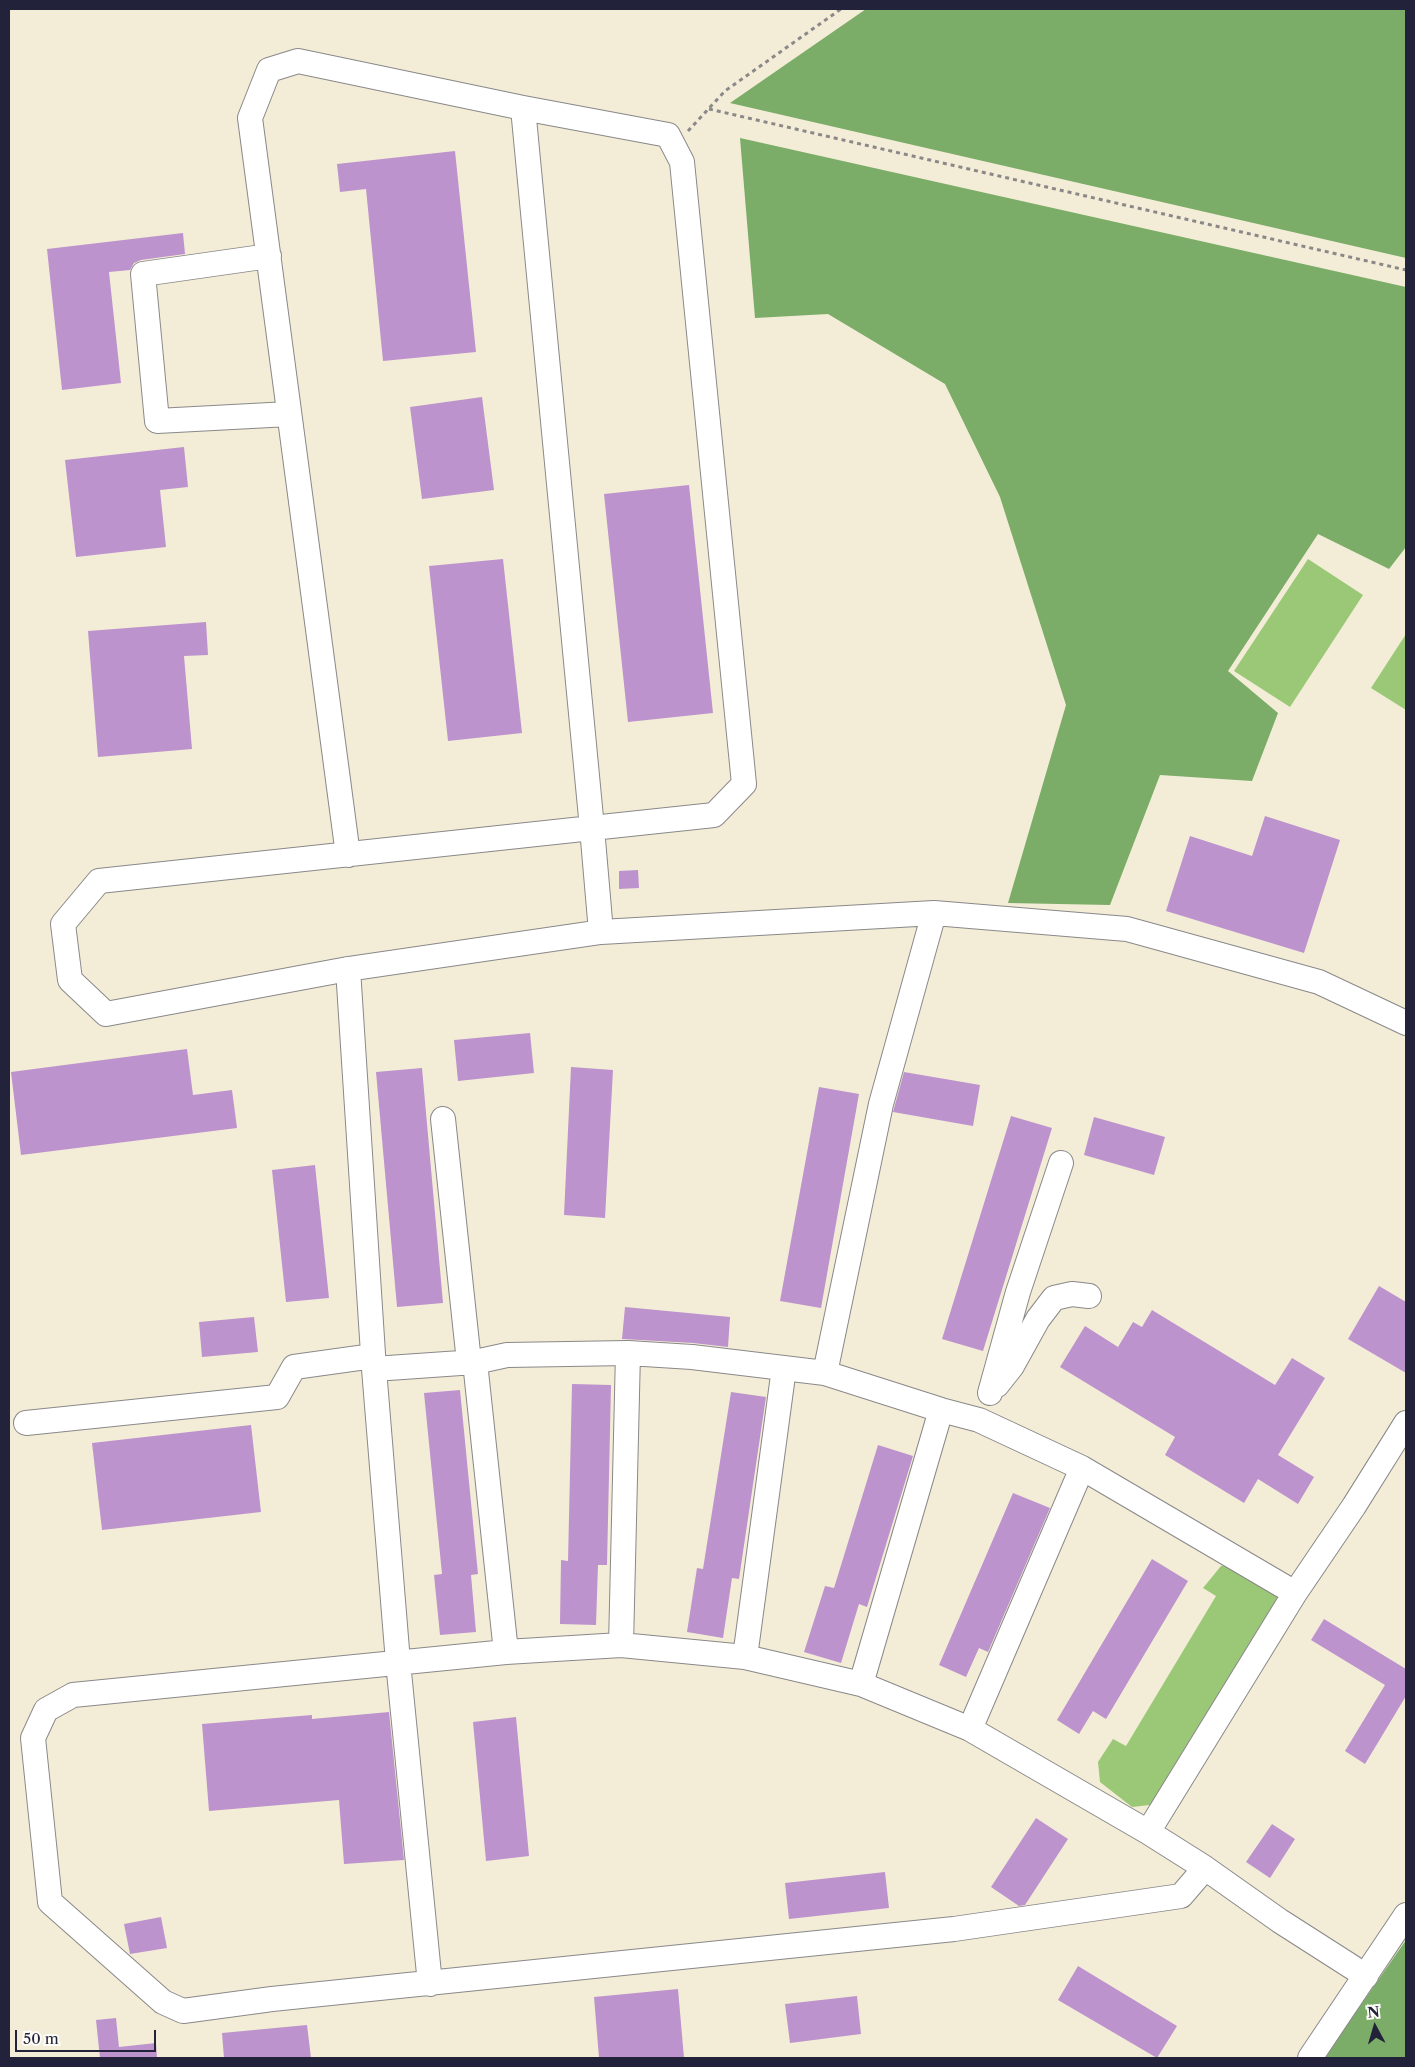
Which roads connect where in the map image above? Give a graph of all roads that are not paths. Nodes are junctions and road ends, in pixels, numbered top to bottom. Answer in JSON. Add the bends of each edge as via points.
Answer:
{"nodes":[{"id":1,"x":523,"y":108,"type":"junction"},
{"id":2,"x":269,"y":256,"type":"junction"},
{"id":3,"x":290,"y":414,"type":"junction"},
{"id":4,"x":592,"y":828,"type":"junction"},
{"id":5,"x":348,"y":855,"type":"junction"},
{"id":6,"x":934,"y":913,"type":"junction"},
{"id":7,"x":601,"y":932,"type":"junction"},
{"id":8,"x":348,"y":969,"type":"junction"},
{"id":9,"x":1406,"y":1023,"type":"edge"},
{"id":10,"x":443,"y":1119,"type":"dead end"},
{"id":11,"x":1061,"y":1163,"type":"dead end"},
{"id":12,"x":1090,"y":1296,"type":"dead end"},
{"id":13,"x":628,"y":1353,"type":"junction"},
{"id":14,"x":472,"y":1362,"type":"junction"},
{"id":15,"x":373,"y":1363,"type":"junction"},
{"id":16,"x":784,"y":1368,"type":"junction"},
{"id":17,"x":825,"y":1373,"type":"junction"},
{"id":18,"x":990,"y":1394,"type":"junction"},
{"id":19,"x":941,"y":1410,"type":"junction"},
{"id":20,"x":979,"y":1420,"type":"junction"},
{"id":21,"x":1406,"y":1423,"type":"edge"},
{"id":22,"x":26,"y":1424,"type":"dead end"},
{"id":23,"x":1082,"y":1468,"type":"junction"},
{"id":24,"x":1295,"y":1593,"type":"junction"},
{"id":25,"x":621,"y":1646,"type":"junction"},
{"id":26,"x":506,"y":1652,"type":"junction"},
{"id":27,"x":745,"y":1657,"type":"junction"},
{"id":28,"x":398,"y":1662,"type":"junction"},
{"id":29,"x":861,"y":1684,"type":"junction"},
{"id":30,"x":970,"y":1729,"type":"junction"},
{"id":31,"x":1148,"y":1832,"type":"junction"},
{"id":32,"x":1205,"y":1868,"type":"junction"},
{"id":33,"x":1406,"y":1915,"type":"edge"},
{"id":34,"x":1366,"y":1976,"type":"junction"},
{"id":35,"x":430,"y":1984,"type":"junction"},
{"id":36,"x":1310,"y":2058,"type":"edge"}],
"edges":[{"from":1,"to":2,"type":"street","via":[[298,61],[269,70],[250,118]]},
{"from":1,"to":4,"type":"street"},
{"from":1,"to":4,"type":"street","via":[[668,135],[682,162],[744,784],[714,815]]},
{"from":2,"to":3,"type":"street"},
{"from":2,"to":3,"type":"street","via":[[143,274],[158,421]]},
{"from":3,"to":5,"type":"street"},
{"from":4,"to":5,"type":"street"},
{"from":4,"to":7,"type":"street"},
{"from":5,"to":8,"type":"street","via":[[99,882],[62,924],[70,980],[106,1014]]},
{"from":6,"to":7,"type":"street"},
{"from":6,"to":9,"type":"street","via":[[1127,929],[1319,982]]},
{"from":6,"to":17,"type":"street","via":[[881,1104]]},
{"from":7,"to":8,"type":"street"},
{"from":8,"to":15,"type":"street"},
{"from":10,"to":14,"type":"street"},
{"from":11,"to":18,"type":"street","via":[[1018,1292]]},
{"from":12,"to":18,"type":"street","via":[[1072,1294],[1054,1298],[1038,1319],[1012,1366]]},
{"from":13,"to":14,"type":"street","via":[[507,1355]]},
{"from":13,"to":16,"type":"street"},
{"from":13,"to":25,"type":"street"},
{"from":14,"to":15,"type":"street"},
{"from":14,"to":26,"type":"street"},
{"from":15,"to":22,"type":"street","via":[[294,1367],[277,1397]]},
{"from":15,"to":28,"type":"street"},
{"from":16,"to":17,"type":"street"},
{"from":16,"to":27,"type":"street"},
{"from":17,"to":19,"type":"street"},
{"from":18,"to":20,"type":"street"},
{"from":19,"to":20,"type":"street"},
{"from":19,"to":29,"type":"street"},
{"from":20,"to":23,"type":"street"},
{"from":21,"to":24,"type":"street"},
{"from":23,"to":24,"type":"street"},
{"from":23,"to":30,"type":"street"},
{"from":24,"to":31,"type":"street"},
{"from":25,"to":26,"type":"street"},
{"from":25,"to":27,"type":"street"},
{"from":26,"to":28,"type":"street"},
{"from":27,"to":29,"type":"street"},
{"from":28,"to":35,"type":"street"},
{"from":28,"to":35,"type":"street","via":[[73,1695],[46,1710],[33,1738],[50,1902],[163,2002],[183,2011]]},
{"from":29,"to":30,"type":"street"},
{"from":30,"to":31,"type":"street"},
{"from":31,"to":32,"type":"street"},
{"from":32,"to":34,"type":"street"},
{"from":32,"to":35,"type":"street","via":[[1181,1896],[954,1929]]},
{"from":33,"to":34,"type":"street"},
{"from":34,"to":36,"type":"street"}]}
